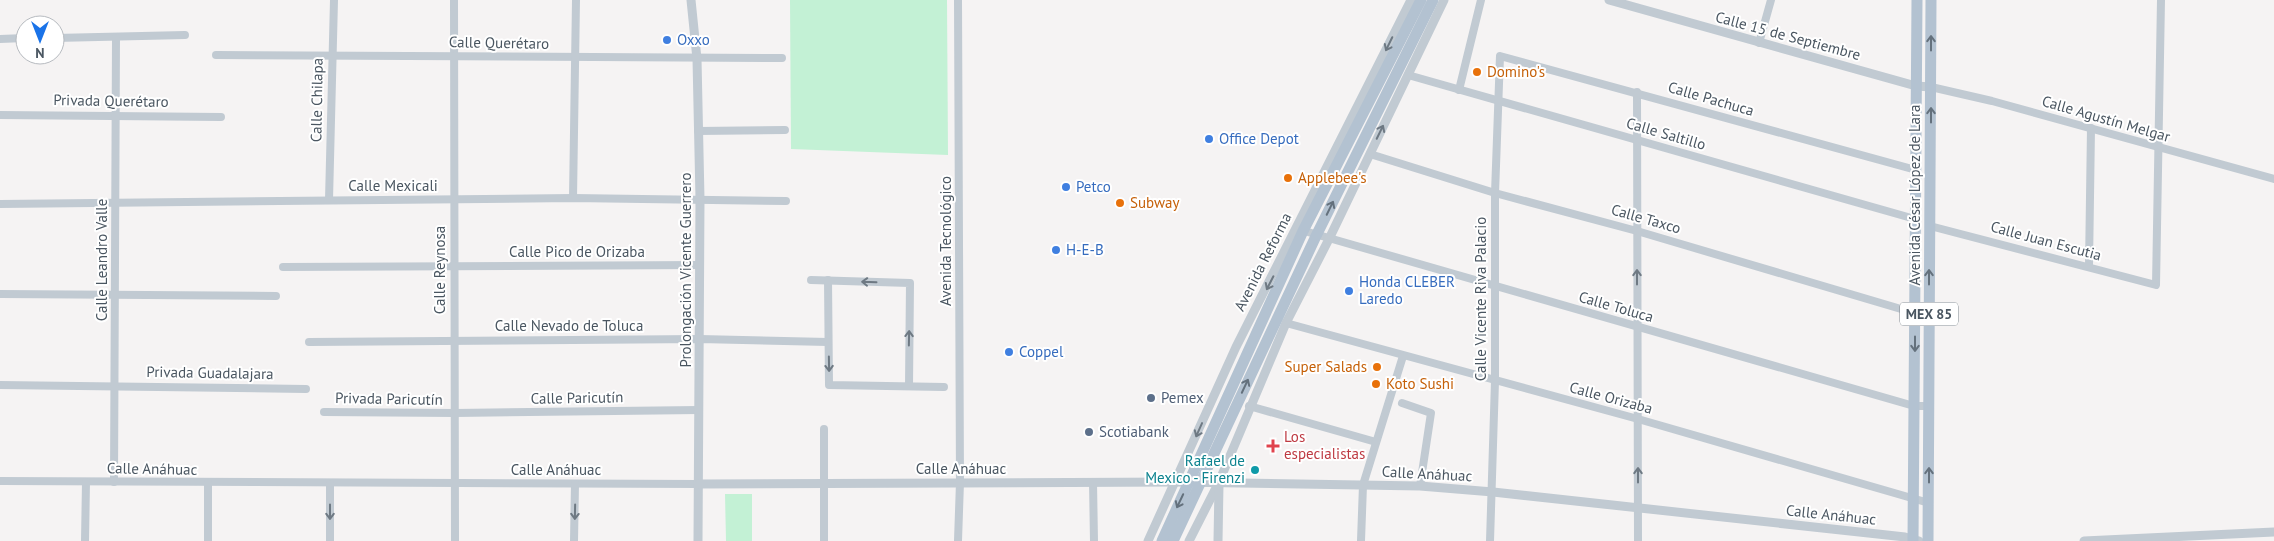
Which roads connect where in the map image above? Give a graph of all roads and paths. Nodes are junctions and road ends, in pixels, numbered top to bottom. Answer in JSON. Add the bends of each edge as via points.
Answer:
{"nodes":[{"id":1,"x":334,"y":0,"type":"edge"},
{"id":2,"x":454,"y":0,"type":"edge"},
{"id":3,"x":576,"y":0,"type":"edge"},
{"id":4,"x":691,"y":0,"type":"edge"},
{"id":5,"x":958,"y":0,"type":"edge"},
{"id":6,"x":1411,"y":0,"type":"edge"},
{"id":7,"x":1421,"y":0,"type":"edge"},
{"id":8,"x":1433,"y":0,"type":"edge"},
{"id":9,"x":1444,"y":0,"type":"edge"},
{"id":10,"x":1481,"y":0,"type":"edge"},
{"id":11,"x":1771,"y":0,"type":"edge"},
{"id":12,"x":1916,"y":0,"type":"edge"},
{"id":13,"x":1931,"y":0,"type":"edge"},
{"id":14,"x":2161,"y":0,"type":"edge"},
{"id":15,"x":1614,"y":1,"type":"edge"},
{"id":16,"x":185,"y":35,"type":"dead end"},
{"id":17,"x":0,"y":38,"type":"edge"},
{"id":18,"x":15,"y":38,"type":"edge"},
{"id":19,"x":65,"y":38,"type":"edge"},
{"id":20,"x":116,"y":38,"type":"junction"},
{"id":21,"x":1759,"y":43,"type":"junction"},
{"id":22,"x":216,"y":55,"type":"dead end"},
{"id":23,"x":332,"y":55,"type":"junction"},
{"id":24,"x":453,"y":56,"type":"junction"},
{"id":25,"x":1500,"y":56,"type":"joint"},
{"id":26,"x":574,"y":58,"type":"junction"},
{"id":27,"x":782,"y":58,"type":"dead end"},
{"id":28,"x":697,"y":59,"type":"junction"},
{"id":29,"x":1408,"y":75,"type":"junction"},
{"id":30,"x":1916,"y":86,"type":"junction"},
{"id":31,"x":1931,"y":87,"type":"junction"},
{"id":32,"x":1460,"y":90,"type":"junction"},
{"id":33,"x":1637,"y":92,"type":"junction"},
{"id":34,"x":1497,"y":101,"type":"junction"},
{"id":35,"x":0,"y":114,"type":"edge"},
{"id":36,"x":116,"y":114,"type":"junction"},
{"id":37,"x":221,"y":117,"type":"dead end"},
{"id":38,"x":2091,"y":128,"type":"junction"},
{"id":39,"x":785,"y":130,"type":"dead end"},
{"id":40,"x":698,"y":131,"type":"junction"},
{"id":41,"x":1638,"y":140,"type":"junction"},
{"id":42,"x":2158,"y":147,"type":"junction"},
{"id":43,"x":1370,"y":154,"type":"junction"},
{"id":44,"x":1916,"y":170,"type":"junction"},
{"id":45,"x":2274,"y":180,"type":"edge"},
{"id":46,"x":1495,"y":193,"type":"junction"},
{"id":47,"x":573,"y":198,"type":"junction"},
{"id":48,"x":454,"y":199,"type":"junction"},
{"id":49,"x":700,"y":199,"type":"junction"},
{"id":50,"x":329,"y":200,"type":"junction"},
{"id":51,"x":786,"y":201,"type":"dead end"},
{"id":52,"x":0,"y":204,"type":"edge"},
{"id":53,"x":116,"y":205,"type":"junction"},
{"id":54,"x":1915,"y":219,"type":"junction"},
{"id":55,"x":1930,"y":226,"type":"junction"},
{"id":56,"x":1300,"y":230,"type":"junction"},
{"id":57,"x":1638,"y":230,"type":"junction"},
{"id":58,"x":1316,"y":236,"type":"junction"},
{"id":59,"x":1329,"y":239,"type":"junction"},
{"id":60,"x":700,"y":265,"type":"junction"},
{"id":61,"x":454,"y":266,"type":"junction"},
{"id":62,"x":2089,"y":266,"type":"junction"},
{"id":63,"x":283,"y":267,"type":"dead end"},
{"id":64,"x":811,"y":280,"type":"dead end"},
{"id":65,"x":828,"y":280,"type":"junction"},
{"id":66,"x":1494,"y":287,"type":"junction"},
{"id":67,"x":0,"y":294,"type":"edge"},
{"id":68,"x":116,"y":294,"type":"junction"},
{"id":69,"x":276,"y":296,"type":"dead end"},
{"id":70,"x":1915,"y":310,"type":"junction"},
{"id":71,"x":1286,"y":323,"type":"junction"},
{"id":72,"x":1637,"y":327,"type":"junction"},
{"id":73,"x":700,"y":339,"type":"junction"},
{"id":74,"x":454,"y":341,"type":"junction"},
{"id":75,"x":309,"y":342,"type":"dead end"},
{"id":76,"x":828,"y":342,"type":"junction"},
{"id":77,"x":1266,"y":343,"type":"junction"},
{"id":78,"x":1403,"y":356,"type":"junction"},
{"id":79,"x":1495,"y":380,"type":"junction"},
{"id":80,"x":0,"y":385,"type":"edge"},
{"id":81,"x":114,"y":385,"type":"junction"},
{"id":82,"x":909,"y":386,"type":"junction"},
{"id":83,"x":944,"y":387,"type":"dead end"},
{"id":84,"x":306,"y":389,"type":"dead end"},
{"id":85,"x":1402,"y":404,"type":"dead end"},
{"id":86,"x":1250,"y":406,"type":"junction"},
{"id":87,"x":1914,"y":406,"type":"junction"},
{"id":88,"x":1929,"y":406,"type":"junction"},
{"id":89,"x":699,"y":410,"type":"junction"},
{"id":90,"x":324,"y":412,"type":"dead end"},
{"id":91,"x":455,"y":414,"type":"junction"},
{"id":92,"x":1638,"y":419,"type":"junction"},
{"id":93,"x":824,"y":430,"type":"dead end"},
{"id":94,"x":1376,"y":442,"type":"junction"},
{"id":95,"x":0,"y":481,"type":"edge"},
{"id":96,"x":86,"y":482,"type":"junction"},
{"id":97,"x":114,"y":482,"type":"junction"},
{"id":98,"x":960,"y":482,"type":"junction"},
{"id":99,"x":1093,"y":482,"type":"junction"},
{"id":100,"x":1176,"y":482,"type":"junction"},
{"id":101,"x":1195,"y":482,"type":"junction"},
{"id":102,"x":1219,"y":482,"type":"junction"},
{"id":103,"x":208,"y":483,"type":"junction"},
{"id":104,"x":824,"y":483,"type":"junction"},
{"id":105,"x":330,"y":484,"type":"junction"},
{"id":106,"x":455,"y":484,"type":"junction"},
{"id":107,"x":575,"y":484,"type":"junction"},
{"id":108,"x":698,"y":484,"type":"junction"},
{"id":109,"x":1363,"y":485,"type":"junction"},
{"id":110,"x":1420,"y":486,"type":"junction"},
{"id":111,"x":1493,"y":492,"type":"junction"},
{"id":112,"x":1914,"y":498,"type":"junction"},
{"id":113,"x":1929,"y":503,"type":"junction"},
{"id":114,"x":1638,"y":508,"type":"junction"},
{"id":115,"x":2274,"y":532,"type":"edge"},
{"id":116,"x":1915,"y":540,"type":"edge"},
{"id":117,"x":85,"y":541,"type":"edge"},
{"id":118,"x":208,"y":541,"type":"edge"},
{"id":119,"x":330,"y":541,"type":"edge"},
{"id":120,"x":455,"y":541,"type":"edge"},
{"id":121,"x":574,"y":541,"type":"edge"},
{"id":122,"x":698,"y":541,"type":"edge"},
{"id":123,"x":824,"y":541,"type":"edge"},
{"id":124,"x":958,"y":541,"type":"edge"},
{"id":125,"x":1094,"y":541,"type":"edge"},
{"id":126,"x":1148,"y":541,"type":"edge"},
{"id":127,"x":1162,"y":541,"type":"edge"},
{"id":128,"x":1172,"y":541,"type":"edge"},
{"id":129,"x":1189,"y":541,"type":"edge"},
{"id":130,"x":1218,"y":541,"type":"edge"},
{"id":131,"x":1361,"y":541,"type":"edge"},
{"id":132,"x":1490,"y":541,"type":"edge"},
{"id":133,"x":1638,"y":541,"type":"edge"},
{"id":134,"x":1928,"y":541,"type":"edge"},
{"id":135,"x":2084,"y":541,"type":"edge"}],
"edges":[{"from":1,"to":23,"type":"street","name":"Calle Chilapa"},
{"from":2,"to":24,"type":"street","name":"Calle Reynosa"},
{"from":3,"to":26,"type":"street"},
{"from":4,"to":28,"type":"street","name":"Prolongación Vicente Guerrero"},
{"from":5,"to":98,"type":"street","name":"Avenida Tecnológico"},
{"from":6,"to":56,"type":"street","name":"Avenida Reforma","one_way":true},
{"from":7,"to":56,"type":"main road","name":"Avenida Reforma"},
{"from":58,"to":8,"type":"main road","name":"Avenida Reforma","one_way":true},
{"from":9,"to":29,"type":"street"},
{"from":10,"to":32,"type":"street"},
{"from":11,"to":21,"type":"street"},
{"from":12,"to":30,"type":"main road","name":"Avenida César López de Lara","number":"MEX 85"},
{"from":31,"to":13,"type":"main road","name":"Avenida César López de Lara","number":"MEX 85","one_way":true},
{"from":14,"to":42,"type":"street"},
{"from":15,"to":21,"type":"street","name":"Calle 15 de Septiembre"},
{"from":16,"to":20,"type":"street"},
{"from":17,"to":18,"type":"street"},
{"from":19,"to":20,"type":"street"},
{"from":20,"to":36,"type":"street","name":"Calle Leandro Valle"},
{"from":21,"to":30,"type":"street","name":"Calle 15 de Septiembre"},
{"from":22,"to":23,"type":"street","name":"Calle Querétaro"},
{"from":23,"to":24,"type":"street","name":"Calle Querétaro"},
{"from":23,"to":50,"type":"street","name":"Calle Chilapa"},
{"from":24,"to":26,"type":"street","name":"Calle Querétaro"},
{"from":24,"to":48,"type":"street","name":"Calle Reynosa"},
{"from":25,"to":33,"type":"street","name":"Calle Pachuca"},
{"from":25,"to":34,"type":"street","name":"Calle Vicente Riva Palacio"},
{"from":26,"to":28,"type":"street","name":"Calle Querétaro"},
{"from":26,"to":47,"type":"street"},
{"from":27,"to":28,"type":"street","name":"Calle Querétaro"},
{"from":28,"to":40,"type":"street","name":"Prolongación Vicente Guerrero"},
{"from":29,"to":32,"type":"street","name":"Calle Saltillo"},
{"from":43,"to":29,"type":"street","one_way":true},
{"from":30,"to":31,"type":"street","name":"Calle 15 de Septiembre"},
{"from":30,"to":44,"type":"main road","name":"Avenida César López de Lara","number":"MEX 85"},
{"from":31,"to":38,"type":"street","name":"Calle Agustín Melgar"},
{"from":55,"to":31,"type":"main road","name":"Avenida César López de Lara","number":"MEX 85","one_way":true},
{"from":32,"to":34,"type":"street","name":"Calle Saltillo"},
{"from":33,"to":41,"type":"street"},
{"from":33,"to":44,"type":"street","name":"Calle Pachuca"},
{"from":34,"to":41,"type":"street","name":"Calle Saltillo"},
{"from":34,"to":46,"type":"street","name":"Calle Vicente Riva Palacio"},
{"from":35,"to":36,"type":"street","name":"Privada Querétaro"},
{"from":36,"to":37,"type":"street","name":"Privada Querétaro"},
{"from":36,"to":53,"type":"street","name":"Calle Leandro Valle"},
{"from":38,"to":42,"type":"street","name":"Calle Agustín Melgar"},
{"from":38,"to":62,"type":"street"},
{"from":39,"to":40,"type":"street"},
{"from":40,"to":49,"type":"street","name":"Prolongación Vicente Guerrero"},
{"from":41,"to":54,"type":"street","name":"Calle Saltillo"},
{"from":41,"to":57,"type":"street"},
{"from":42,"to":45,"type":"street","name":"Calle Agustín Melgar"},
{"from":42,"to":62,"type":"street","name":"Calle Juan Escutia","via":[[2156,284]]},
{"from":43,"to":46,"type":"street","name":"Calle Taxco"},
{"from":43,"to":59,"type":"street"},
{"from":44,"to":54,"type":"main road","name":"Avenida César López de Lara","number":"MEX 85"},
{"from":46,"to":57,"type":"street","name":"Calle Taxco"},
{"from":46,"to":66,"type":"street","name":"Calle Vicente Riva Palacio"},
{"from":47,"to":48,"type":"street","name":"Calle Mexicali"},
{"from":47,"to":49,"type":"street","name":"Calle Mexicali"},
{"from":48,"to":50,"type":"street","name":"Calle Mexicali"},
{"from":48,"to":61,"type":"street","name":"Calle Reynosa"},
{"from":49,"to":51,"type":"street","name":"Calle Mexicali"},
{"from":49,"to":60,"type":"street","name":"Prolongación Vicente Guerrero"},
{"from":50,"to":53,"type":"street","name":"Calle Mexicali"},
{"from":52,"to":53,"type":"street","name":"Calle Mexicali"},
{"from":53,"to":68,"type":"street","name":"Calle Leandro Valle"},
{"from":54,"to":70,"type":"main road","name":"Avenida César López de Lara","number":"MEX 85"},
{"from":55,"to":62,"type":"street","name":"Calle Juan Escutia"},
{"from":88,"to":55,"type":"main road","name":"Avenida César López de Lara","number":"MEX 85","one_way":true},
{"from":56,"to":58,"type":"street","name":"Calle Toluca"},
{"from":56,"to":100,"type":"street","name":"Avenida Reforma","one_way":true,"via":[[1236,347]]},
{"from":56,"to":101,"type":"main road","name":"Avenida Reforma"},
{"from":57,"to":70,"type":"street","name":"Calle Taxco","via":[[1901,309]]},
{"from":72,"to":57,"type":"street","one_way":true},
{"from":58,"to":59,"type":"street","name":"Calle Toluca"},
{"from":58,"to":77,"type":"main road","name":"Avenida Reforma"},
{"from":59,"to":66,"type":"street","name":"Calle Toluca"},
{"from":59,"to":71,"type":"street"},
{"from":60,"to":61,"type":"street","name":"Calle Pico de Orizaba"},
{"from":60,"to":73,"type":"street","name":"Prolongación Vicente Guerrero"},
{"from":61,"to":63,"type":"street","name":"Calle Pico de Orizaba"},
{"from":61,"to":74,"type":"street","name":"Calle Reynosa"},
{"from":64,"to":65,"type":"street"},
{"from":65,"to":76,"type":"street"},
{"from":82,"to":65,"type":"street","one_way":true,"via":[[910,283]]},
{"from":66,"to":72,"type":"street","name":"Calle Toluca"},
{"from":66,"to":79,"type":"street","name":"Calle Vicente Riva Palacio"},
{"from":67,"to":68,"type":"street"},
{"from":68,"to":69,"type":"street"},
{"from":68,"to":81,"type":"street","name":"Calle Leandro Valle"},
{"from":70,"to":87,"type":"main road","name":"Avenida César López de Lara","number":"MEX 85","one_way":true},
{"from":71,"to":77,"type":"main road","via":[[1275,330]]},
{"from":71,"to":78,"type":"street","name":"Calle Orizaba"},
{"from":71,"to":86,"type":"street"},
{"from":72,"to":87,"type":"street","name":"Calle Toluca"},
{"from":72,"to":92,"type":"street"},
{"from":73,"to":74,"type":"street","name":"Calle Nevado de Toluca"},
{"from":73,"to":76,"type":"street","name":"Calle Nevado de Toluca"},
{"from":73,"to":89,"type":"street","name":"Prolongación Vicente Guerrero"},
{"from":74,"to":75,"type":"street","name":"Calle Nevado de Toluca"},
{"from":74,"to":91,"type":"street","name":"Calle Reynosa"},
{"from":76,"to":82,"type":"street","one_way":true,"via":[[829,385]]},
{"from":101,"to":77,"type":"main road","name":"Avenida Reforma","one_way":true},
{"from":78,"to":79,"type":"street","name":"Calle Orizaba"},
{"from":78,"to":94,"type":"street"},
{"from":79,"to":92,"type":"street","name":"Calle Orizaba"},
{"from":79,"to":111,"type":"street","name":"Calle Vicente Riva Palacio"},
{"from":80,"to":81,"type":"street","name":"Privada Guadalajara"},
{"from":81,"to":84,"type":"street","name":"Privada Guadalajara"},
{"from":81,"to":97,"type":"street","name":"Calle Leandro Valle"},
{"from":82,"to":83,"type":"street"},
{"from":85,"to":110,"type":"street","via":[[1431,413]]},
{"from":86,"to":94,"type":"street"},
{"from":86,"to":102,"type":"street"},
{"from":87,"to":88,"type":"street","name":"Calle Toluca"},
{"from":87,"to":112,"type":"main road","name":"Avenida César López de Lara","number":"MEX 85"},
{"from":113,"to":88,"type":"main road","name":"Avenida César López de Lara","number":"MEX 85","one_way":true},
{"from":89,"to":91,"type":"street","name":"Calle Paricutín"},
{"from":89,"to":108,"type":"street","name":"Prolongación Vicente Guerrero"},
{"from":90,"to":91,"type":"street","name":"Privada Paricutín"},
{"from":91,"to":106,"type":"street","name":"Calle Reynosa"},
{"from":92,"to":112,"type":"street","name":"Calle Orizaba"},
{"from":114,"to":92,"type":"street","one_way":true},
{"from":93,"to":104,"type":"street"},
{"from":94,"to":109,"type":"street"},
{"from":95,"to":96,"type":"street","name":"Calle Anáhuac"},
{"from":96,"to":97,"type":"street","name":"Calle Anáhuac"},
{"from":96,"to":117,"type":"street"},
{"from":97,"to":103,"type":"street","name":"Calle Anáhuac"},
{"from":98,"to":99,"type":"street","name":"Calle Anáhuac"},
{"from":98,"to":104,"type":"street","name":"Calle Anáhuac"},
{"from":98,"to":124,"type":"street","name":"Avenida Tecnológico"},
{"from":99,"to":100,"type":"street","name":"Calle Anáhuac"},
{"from":99,"to":125,"type":"street"},
{"from":100,"to":101,"type":"street","name":"Calle Anáhuac"},
{"from":100,"to":126,"type":"street","name":"Avenida Reforma"},
{"from":101,"to":102,"type":"street","name":"Calle Anáhuac"},
{"from":101,"to":127,"type":"main road","name":"Avenida Reforma","one_way":true},
{"from":101,"to":128,"type":"main road","name":"Avenida Reforma"},
{"from":102,"to":109,"type":"street","name":"Calle Anáhuac"},
{"from":102,"to":129,"type":"street"},
{"from":102,"to":130,"type":"street"},
{"from":103,"to":105,"type":"street","name":"Calle Anáhuac"},
{"from":103,"to":118,"type":"street"},
{"from":104,"to":108,"type":"street","name":"Calle Anáhuac"},
{"from":104,"to":123,"type":"street"},
{"from":105,"to":106,"type":"street","name":"Calle Anáhuac"},
{"from":105,"to":119,"type":"street","one_way":true},
{"from":106,"to":107,"type":"street","name":"Calle Anáhuac"},
{"from":106,"to":120,"type":"street","name":"Calle Reynosa"},
{"from":107,"to":108,"type":"street","name":"Calle Anáhuac"},
{"from":107,"to":121,"type":"street","one_way":true},
{"from":108,"to":122,"type":"street","name":"Prolongación Vicente Guerrero"},
{"from":109,"to":110,"type":"street","name":"Calle Anáhuac"},
{"from":109,"to":131,"type":"street"},
{"from":110,"to":111,"type":"street","name":"Calle Anáhuac"},
{"from":111,"to":114,"type":"street","name":"Calle Anáhuac"},
{"from":111,"to":132,"type":"street","name":"Calle Vicente Riva Palacio"},
{"from":112,"to":113,"type":"street","name":"Calle Orizaba"},
{"from":112,"to":116,"type":"main road","name":"Avenida César López de Lara","number":"MEX 85"},
{"from":113,"to":134,"type":"main road","name":"Avenida César López de Lara","number":"MEX 85"},
{"from":114,"to":116,"type":"street","name":"Calle Anáhuac"},
{"from":114,"to":133,"type":"street"},
{"from":115,"to":135,"type":"street"}]}
